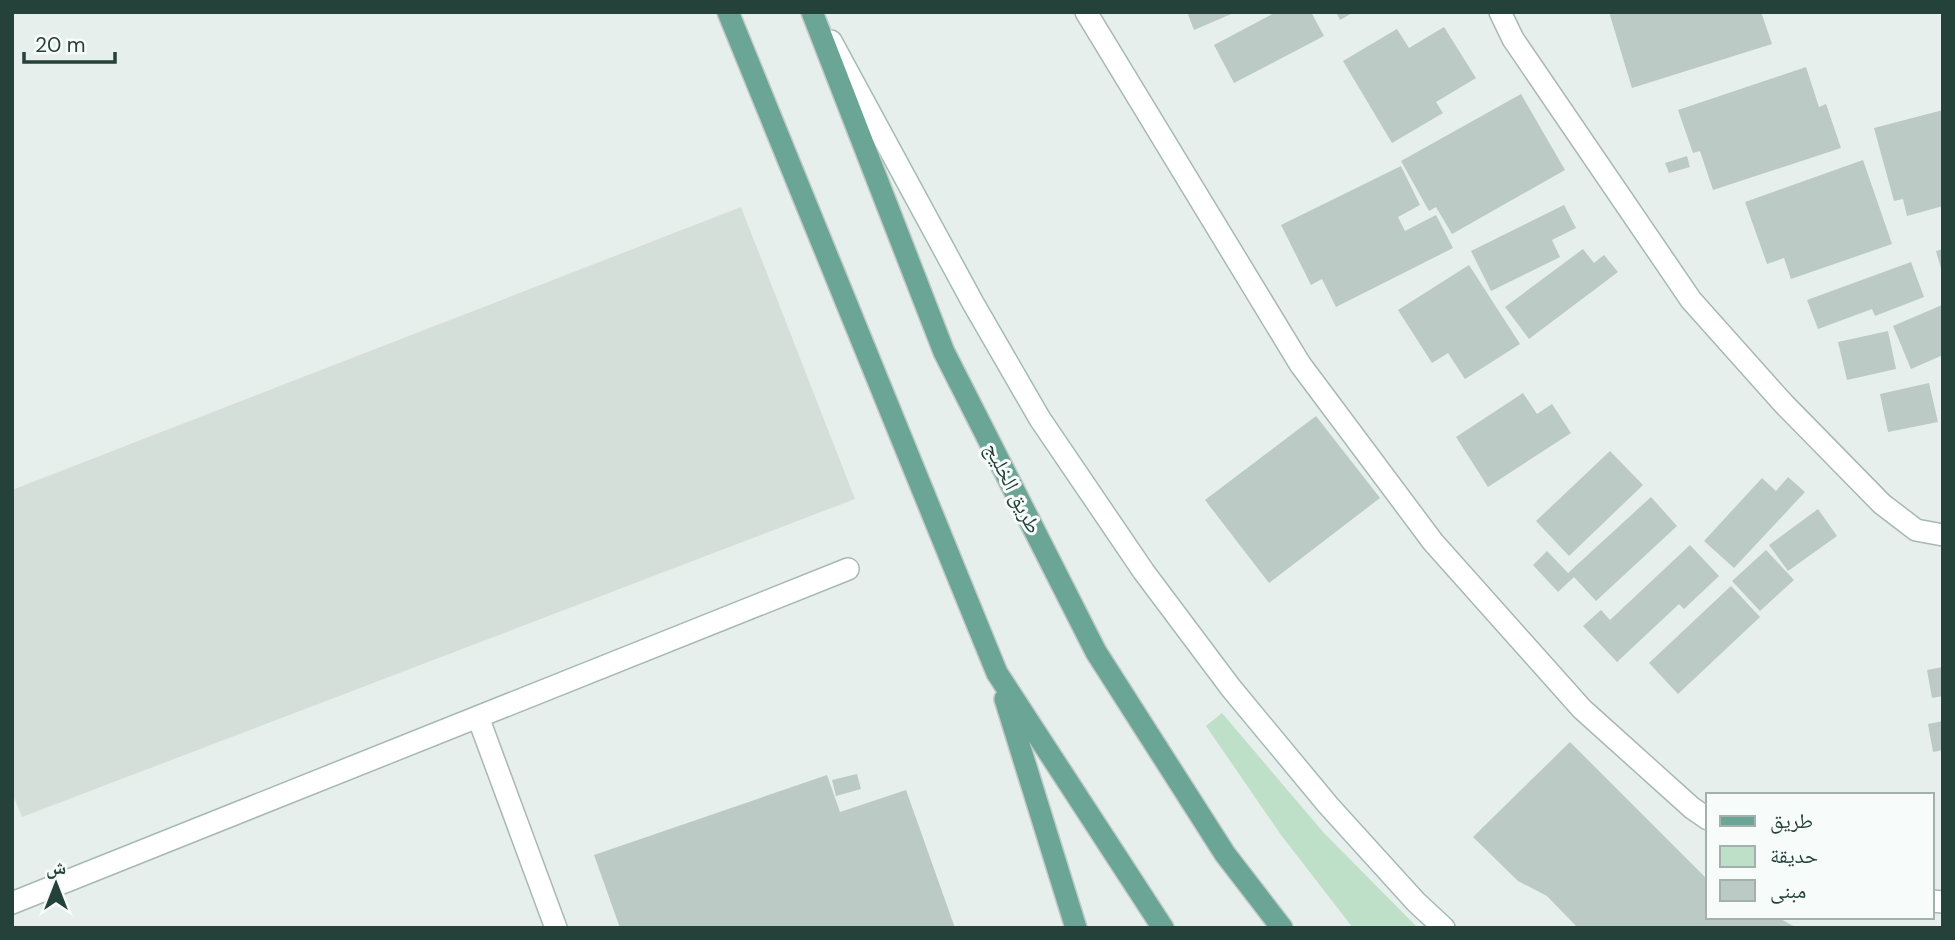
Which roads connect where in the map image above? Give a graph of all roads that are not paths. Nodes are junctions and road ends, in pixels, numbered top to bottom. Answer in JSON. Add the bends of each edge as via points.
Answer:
{"nodes":[{"id":1,"x":728,"y":12,"type":"edge"},
{"id":2,"x":813,"y":12,"type":"edge"},
{"id":3,"x":1086,"y":12,"type":"edge"},
{"id":4,"x":1500,"y":12,"type":"edge"},
{"id":5,"x":1943,"y":535,"type":"edge"},
{"id":6,"x":848,"y":569,"type":"dead end"},
{"id":7,"x":997,"y":673,"type":"junction"},
{"id":8,"x":478,"y":717,"type":"junction"},
{"id":9,"x":1706,"y":818,"type":"edge"},
{"id":10,"x":12,"y":903,"type":"edge"},
{"id":11,"x":556,"y":928,"type":"edge"},
{"id":12,"x":1076,"y":928,"type":"edge"},
{"id":13,"x":1163,"y":928,"type":"edge"},
{"id":14,"x":1282,"y":928,"type":"edge"},
{"id":15,"x":1444,"y":928,"type":"edge"}],
"edges":[{"from":1,"to":7,"type":"main road"},
{"from":2,"to":14,"type":"main road","name":"طريق الخليج","via":[[944,352],[1096,652],[1225,854]]},
{"from":2,"to":15,"type":"street","via":[[1040,419],[1144,572],[1319,794]]},
{"from":3,"to":9,"type":"street","via":[[1300,364],[1433,542],[1582,709]]},
{"from":4,"to":5,"type":"street","via":[[1513,39],[1691,300],[1882,505],[1916,530]]},
{"from":6,"to":8,"type":"street"},
{"from":7,"to":12,"type":"main road"},
{"from":7,"to":13,"type":"main road"},
{"from":8,"to":10,"type":"street"},
{"from":8,"to":11,"type":"street"}]}
